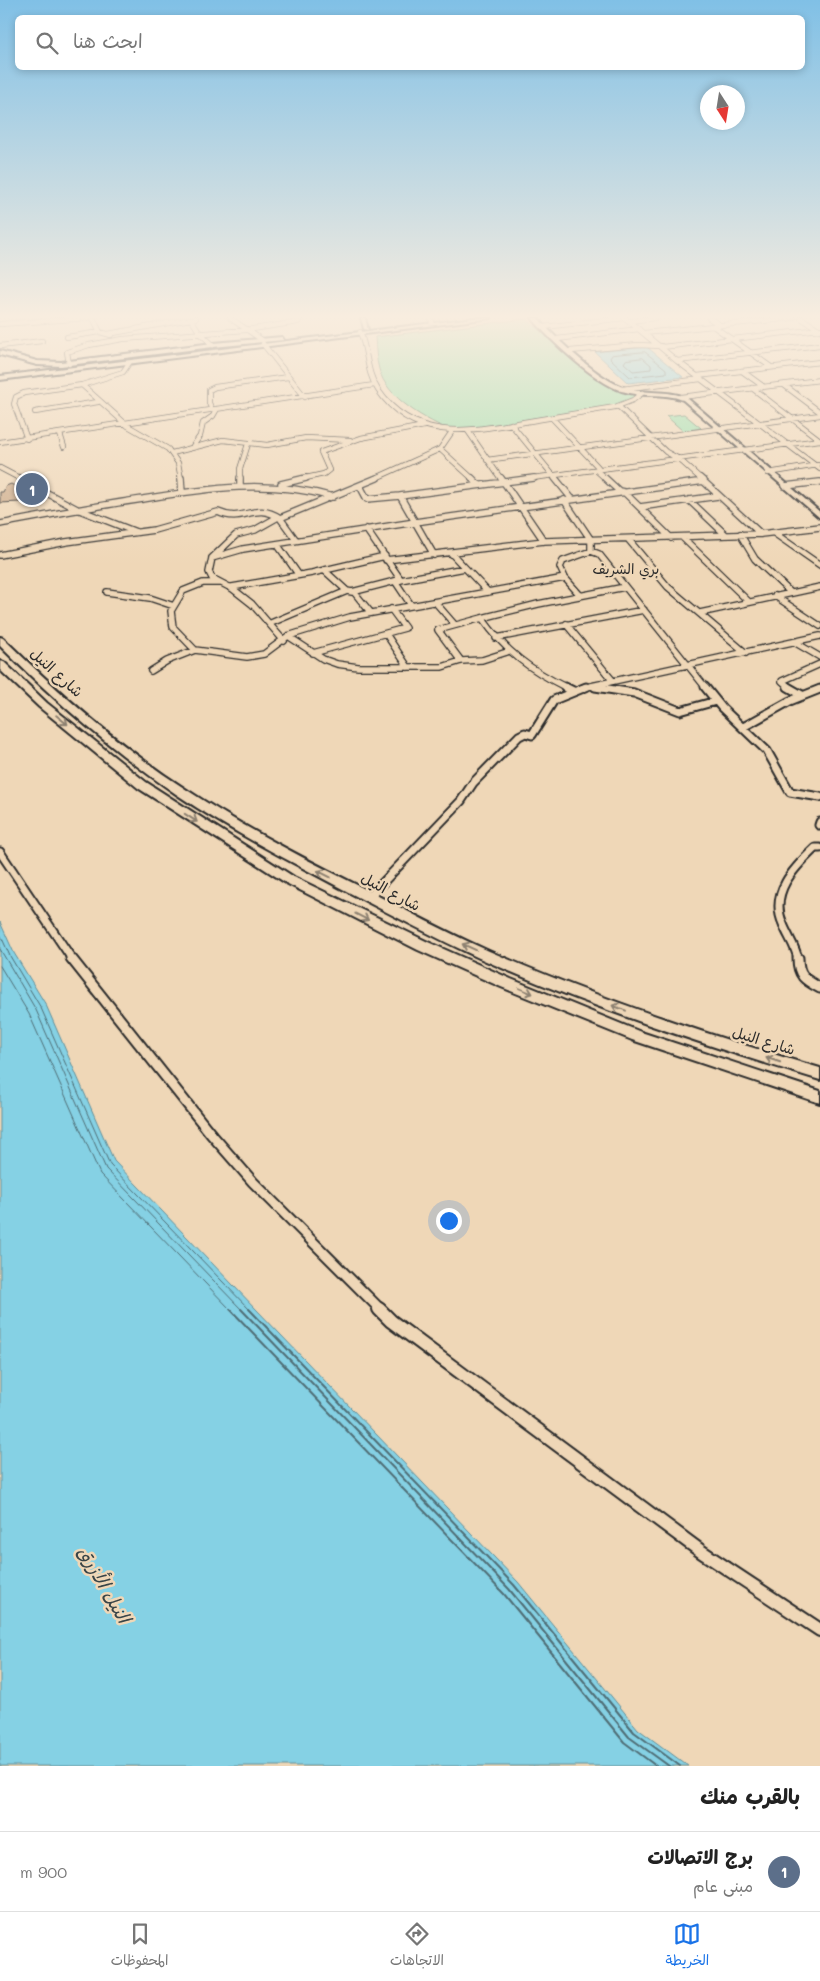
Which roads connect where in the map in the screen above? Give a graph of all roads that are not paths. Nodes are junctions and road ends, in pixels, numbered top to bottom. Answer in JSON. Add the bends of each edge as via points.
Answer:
{"nodes":[{"id":1,"x":15,"y":400,"type":"edge"},
{"id":2,"x":209,"y":400,"type":"edge"},
{"id":3,"x":281,"y":400,"type":"edge"},
{"id":4,"x":389,"y":400,"type":"edge"},
{"id":5,"x":631,"y":400,"type":"edge"},
{"id":6,"x":683,"y":400,"type":"edge"},
{"id":7,"x":685,"y":400,"type":"edge"},
{"id":8,"x":731,"y":400,"type":"edge"},
{"id":9,"x":768,"y":400,"type":"edge"},
{"id":10,"x":803,"y":400,"type":"edge"},
{"id":11,"x":98,"y":402,"type":"joint"},
{"id":12,"x":618,"y":406,"type":"junction"},
{"id":13,"x":696,"y":409,"type":"junction"},
{"id":14,"x":214,"y":410,"type":"junction"},
{"id":15,"x":35,"y":412,"type":"dead end"},
{"id":16,"x":820,"y":414,"type":"edge"},
{"id":17,"x":552,"y":418,"type":"junction"},
{"id":18,"x":792,"y":419,"type":"junction"},
{"id":19,"x":761,"y":423,"type":"junction"},
{"id":20,"x":126,"y":424,"type":"junction"},
{"id":21,"x":511,"y":424,"type":"junction"},
{"id":22,"x":426,"y":425,"type":"junction"},
{"id":23,"x":718,"y":428,"type":"junction"},
{"id":24,"x":468,"y":431,"type":"junction"},
{"id":25,"x":451,"y":433,"type":"junction"},
{"id":26,"x":60,"y":434,"type":"junction"},
{"id":27,"x":27,"y":438,"type":"junction"},
{"id":28,"x":652,"y":438,"type":"junction"},
{"id":29,"x":352,"y":440,"type":"junction"},
{"id":30,"x":820,"y":440,"type":"edge"},
{"id":31,"x":0,"y":442,"type":"edge"},
{"id":32,"x":248,"y":444,"type":"junction"},
{"id":33,"x":787,"y":444,"type":"junction"},
{"id":34,"x":193,"y":446,"type":"junction"},
{"id":35,"x":64,"y":447,"type":"dead end"},
{"id":36,"x":581,"y":447,"type":"junction"},
{"id":37,"x":440,"y":449,"type":"junction"},
{"id":38,"x":742,"y":450,"type":"junction"},
{"id":39,"x":172,"y":453,"type":"junction"},
{"id":40,"x":534,"y":454,"type":"junction"},
{"id":41,"x":679,"y":459,"type":"junction"},
{"id":42,"x":488,"y":460,"type":"junction"},
{"id":43,"x":818,"y":467,"type":"edge"},
{"id":44,"x":0,"y":468,"type":"edge"},
{"id":45,"x":597,"y":470,"type":"junction"},
{"id":46,"x":8,"y":473,"type":"junction"},
{"id":47,"x":768,"y":473,"type":"junction"},
{"id":48,"x":0,"y":474,"type":"edge"},
{"id":49,"x":555,"y":475,"type":"junction"},
{"id":50,"x":704,"y":481,"type":"junction"},
{"id":51,"x":502,"y":482,"type":"junction"},
{"id":52,"x":820,"y":482,"type":"edge"},
{"id":53,"x":240,"y":485,"type":"junction"},
{"id":54,"x":274,"y":485,"type":"junction"},
{"id":55,"x":479,"y":485,"type":"junction"},
{"id":56,"x":360,"y":486,"type":"junction"},
{"id":57,"x":785,"y":486,"type":"junction"},
{"id":58,"x":624,"y":492,"type":"junction"},
{"id":59,"x":182,"y":493,"type":"junction"},
{"id":60,"x":400,"y":496,"type":"junction"},
{"id":61,"x":718,"y":496,"type":"junction"},
{"id":62,"x":333,"y":498,"type":"junction"},
{"id":63,"x":572,"y":499,"type":"junction"},
{"id":64,"x":564,"y":500,"type":"junction"},
{"id":65,"x":689,"y":500,"type":"junction"},
{"id":66,"x":521,"y":506,"type":"junction"},
{"id":67,"x":640,"y":507,"type":"junction"},
{"id":68,"x":77,"y":509,"type":"junction"},
{"id":69,"x":820,"y":516,"type":"edge"},
{"id":70,"x":279,"y":517,"type":"junction"},
{"id":71,"x":415,"y":522,"type":"junction"},
{"id":72,"x":0,"y":524,"type":"edge"},
{"id":73,"x":820,"y":527,"type":"edge"},
{"id":74,"x":366,"y":529,"type":"junction"},
{"id":75,"x":141,"y":533,"type":"junction"},
{"id":76,"x":774,"y":533,"type":"junction"},
{"id":77,"x":740,"y":534,"type":"junction"},
{"id":78,"x":761,"y":534,"type":"junction"},
{"id":79,"x":726,"y":535,"type":"junction"},
{"id":80,"x":682,"y":537,"type":"junction"},
{"id":81,"x":671,"y":538,"type":"junction"},
{"id":82,"x":628,"y":539,"type":"junction"},
{"id":83,"x":296,"y":540,"type":"junction"},
{"id":84,"x":591,"y":540,"type":"junction"},
{"id":85,"x":544,"y":541,"type":"junction"},
{"id":86,"x":277,"y":544,"type":"junction"},
{"id":87,"x":591,"y":550,"type":"junction"},
{"id":88,"x":451,"y":553,"type":"junction"},
{"id":89,"x":0,"y":555,"type":"edge"},
{"id":90,"x":434,"y":555,"type":"junction"},
{"id":91,"x":212,"y":558,"type":"junction"},
{"id":92,"x":386,"y":558,"type":"junction"},
{"id":93,"x":820,"y":565,"type":"edge"},
{"id":94,"x":465,"y":568,"type":"junction"},
{"id":95,"x":324,"y":570,"type":"junction"},
{"id":96,"x":298,"y":574,"type":"junction"},
{"id":97,"x":565,"y":578,"type":"junction"},
{"id":98,"x":398,"y":580,"type":"junction"},
{"id":99,"x":224,"y":583,"type":"junction"},
{"id":100,"x":232,"y":587,"type":"junction"},
{"id":101,"x":626,"y":587,"type":"junction"},
{"id":102,"x":820,"y":587,"type":"edge"},
{"id":103,"x":347,"y":591,"type":"junction"},
{"id":104,"x":107,"y":592,"type":"dead end"},
{"id":105,"x":354,"y":592,"type":"junction"},
{"id":106,"x":488,"y":592,"type":"junction"},
{"id":107,"x":790,"y":592,"type":"junction"},
{"id":108,"x":580,"y":595,"type":"junction"},
{"id":109,"x":775,"y":596,"type":"junction"},
{"id":110,"x":748,"y":601,"type":"junction"},
{"id":111,"x":435,"y":602,"type":"junction"},
{"id":112,"x":411,"y":605,"type":"junction"},
{"id":113,"x":174,"y":606,"type":"junction"},
{"id":114,"x":391,"y":609,"type":"junction"},
{"id":115,"x":644,"y":610,"type":"junction"},
{"id":116,"x":371,"y":613,"type":"junction"},
{"id":117,"x":700,"y":613,"type":"junction"},
{"id":118,"x":482,"y":618,"type":"junction"},
{"id":119,"x":271,"y":623,"type":"junction"},
{"id":120,"x":566,"y":624,"type":"junction"},
{"id":121,"x":455,"y":625,"type":"junction"},
{"id":122,"x":820,"y":626,"type":"edge"},
{"id":123,"x":386,"y":634,"type":"junction"},
{"id":124,"x":820,"y":636,"type":"edge"},
{"id":125,"x":286,"y":638,"type":"junction"},
{"id":126,"x":496,"y":638,"type":"junction"},
{"id":127,"x":0,"y":640,"type":"edge"},
{"id":128,"x":796,"y":643,"type":"junction"},
{"id":129,"x":195,"y":650,"type":"junction"},
{"id":130,"x":507,"y":652,"type":"junction"},
{"id":131,"x":312,"y":653,"type":"junction"},
{"id":132,"x":746,"y":653,"type":"junction"},
{"id":133,"x":820,"y":657,"type":"edge"},
{"id":134,"x":461,"y":661,"type":"junction"},
{"id":135,"x":0,"y":664,"type":"edge"},
{"id":136,"x":820,"y":664,"type":"edge"},
{"id":137,"x":688,"y":665,"type":"junction"},
{"id":138,"x":408,"y":667,"type":"junction"},
{"id":139,"x":151,"y":670,"type":"dead end"},
{"id":140,"x":613,"y":681,"type":"junction"},
{"id":141,"x":46,"y":685,"type":"junction"},
{"id":142,"x":588,"y":686,"type":"junction"},
{"id":143,"x":820,"y":689,"type":"edge"},
{"id":144,"x":28,"y":691,"type":"junction"},
{"id":145,"x":574,"y":691,"type":"junction"},
{"id":146,"x":802,"y":696,"type":"junction"},
{"id":147,"x":62,"y":699,"type":"junction"},
{"id":148,"x":716,"y":701,"type":"junction"},
{"id":149,"x":43,"y":705,"type":"junction"},
{"id":150,"x":745,"y":726,"type":"junction"},
{"id":151,"x":820,"y":797,"type":"edge"},
{"id":152,"x":274,"y":847,"type":"junction"},
{"id":153,"x":820,"y":848,"type":"edge"},
{"id":154,"x":0,"y":852,"type":"edge"},
{"id":155,"x":258,"y":859,"type":"junction"},
{"id":156,"x":296,"y":860,"type":"junction"},
{"id":157,"x":281,"y":874,"type":"junction"},
{"id":158,"x":369,"y":897,"type":"junction"},
{"id":159,"x":820,"y":988,"type":"edge"},
{"id":160,"x":820,"y":1074,"type":"edge"},
{"id":161,"x":820,"y":1097,"type":"edge"},
{"id":162,"x":820,"y":1630,"type":"edge"}],
"edges":[{"from":1,"to":27,"type":"street"},
{"from":2,"to":14,"type":"street"},
{"from":3,"to":14,"type":"street"},
{"from":4,"to":22,"type":"street","via":[[407,416]]},
{"from":5,"to":12,"type":"street"},
{"from":6,"to":13,"type":"main road"},
{"from":7,"to":13,"type":"main road"},
{"from":8,"to":19,"type":"street"},
{"from":9,"to":18,"type":"street"},
{"from":10,"to":16,"type":"street"},
{"from":11,"to":15,"type":"street"},
{"from":11,"to":20,"type":"street"},
{"from":12,"to":17,"type":"street"},
{"from":12,"to":28,"type":"street"},
{"from":13,"to":23,"type":"main road"},
{"from":14,"to":20,"type":"street"},
{"from":14,"to":34,"type":"street","via":[[213,416],[203,423]]},
{"from":16,"to":18,"type":"street"},
{"from":17,"to":21,"type":"street"},
{"from":17,"to":36,"type":"street"},
{"from":18,"to":19,"type":"street"},
{"from":18,"to":30,"type":"street"},
{"from":19,"to":23,"type":"street"},
{"from":19,"to":33,"type":"street"},
{"from":20,"to":26,"type":"street"},
{"from":20,"to":39,"type":"street"},
{"from":21,"to":24,"type":"street"},
{"from":21,"to":40,"type":"street"},
{"from":22,"to":25,"type":"street"},
{"from":22,"to":29,"type":"street"},
{"from":23,"to":28,"type":"street"},
{"from":23,"to":38,"type":"main road"},
{"from":24,"to":25,"type":"street"},
{"from":24,"to":42,"type":"street"},
{"from":25,"to":37,"type":"street"},
{"from":26,"to":27,"type":"street"},
{"from":26,"to":35,"type":"street"},
{"from":27,"to":31,"type":"street"},
{"from":28,"to":36,"type":"street"},
{"from":28,"to":41,"type":"street"},
{"from":29,"to":32,"type":"street","via":[[306,438],[275,444]]},
{"from":29,"to":54,"type":"street","via":[[321,452],[330,468],[324,474]]},
{"from":30,"to":33,"type":"street"},
{"from":32,"to":34,"type":"street","via":[[223,440]]},
{"from":32,"to":53,"type":"street","via":[[240,470]]},
{"from":33,"to":38,"type":"street"},
{"from":33,"to":43,"type":"street"},
{"from":34,"to":39,"type":"street"},
{"from":36,"to":40,"type":"street"},
{"from":36,"to":45,"type":"street","via":[[598,467]]},
{"from":37,"to":55,"type":"street"},
{"from":37,"to":56,"type":"street"},
{"from":38,"to":41,"type":"street"},
{"from":38,"to":47,"type":"main road"},
{"from":39,"to":59,"type":"street","via":[[178,463]]},
{"from":40,"to":42,"type":"street"},
{"from":40,"to":49,"type":"street"},
{"from":41,"to":45,"type":"street"},
{"from":41,"to":50,"type":"street"},
{"from":42,"to":51,"type":"street"},
{"from":43,"to":47,"type":"street"},
{"from":44,"to":46,"type":"street"},
{"from":45,"to":49,"type":"street"},
{"from":45,"to":58,"type":"street"},
{"from":46,"to":48,"type":"street"},
{"from":46,"to":68,"type":"street"},
{"from":47,"to":57,"type":"main road"},
{"from":49,"to":51,"type":"street"},
{"from":49,"to":63,"type":"street"},
{"from":50,"to":58,"type":"street"},
{"from":50,"to":61,"type":"street"},
{"from":51,"to":55,"type":"street"},
{"from":51,"to":66,"type":"street"},
{"from":52,"to":57,"type":"street"},
{"from":53,"to":54,"type":"street"},
{"from":53,"to":59,"type":"street"},
{"from":54,"to":62,"type":"street","via":[[305,488]]},
{"from":55,"to":60,"type":"street"},
{"from":56,"to":60,"type":"street","via":[[367,499]]},
{"from":56,"to":62,"type":"street"},
{"from":57,"to":69,"type":"main road"},
{"from":58,"to":63,"type":"street"},
{"from":58,"to":67,"type":"street"},
{"from":59,"to":68,"type":"street"},
{"from":60,"to":71,"type":"street"},
{"from":61,"to":65,"type":"street"},
{"from":61,"to":78,"type":"street"},
{"from":62,"to":70,"type":"street"},
{"from":63,"to":64,"type":"street"},
{"from":64,"to":66,"type":"street"},
{"from":64,"to":84,"type":"street"},
{"from":65,"to":67,"type":"street"},
{"from":65,"to":79,"type":"street"},
{"from":66,"to":71,"type":"street"},
{"from":66,"to":85,"type":"street"},
{"from":67,"to":81,"type":"street"},
{"from":68,"to":72,"type":"street"},
{"from":68,"to":75,"type":"street"},
{"from":70,"to":75,"type":"street","via":[[263,510],[229,517],[218,512]]},
{"from":70,"to":83,"type":"street"},
{"from":70,"to":91,"type":"street","via":[[255,530],[236,535]]},
{"from":71,"to":74,"type":"street"},
{"from":71,"to":90,"type":"street"},
{"from":73,"to":76,"type":"street"},
{"from":74,"to":83,"type":"street"},
{"from":74,"to":92,"type":"street"},
{"from":75,"to":89,"type":"street","via":[[66,542]]},
{"from":76,"to":78,"type":"street"},
{"from":76,"to":93,"type":"street"},
{"from":77,"to":78,"type":"street"},
{"from":77,"to":79,"type":"street"},
{"from":77,"to":107,"type":"street","via":[[756,562]]},
{"from":79,"to":80,"type":"street"},
{"from":80,"to":81,"type":"street"},
{"from":80,"to":110,"type":"street"},
{"from":81,"to":82,"type":"street"},
{"from":82,"to":84,"type":"street"},
{"from":82,"to":117,"type":"street","via":[[668,587]]},
{"from":83,"to":86,"type":"street"},
{"from":84,"to":85,"type":"street"},
{"from":84,"to":87,"type":"street"},
{"from":85,"to":88,"type":"street"},
{"from":86,"to":91,"type":"street"},
{"from":86,"to":96,"type":"street"},
{"from":87,"to":97,"type":"street","via":[[563,562],[560,567]]},
{"from":87,"to":101,"type":"street","via":[[599,554]]},
{"from":88,"to":90,"type":"street"},
{"from":88,"to":94,"type":"street"},
{"from":90,"to":92,"type":"street"},
{"from":91,"to":99,"type":"street","via":[[210,576]]},
{"from":92,"to":95,"type":"street"},
{"from":92,"to":98,"type":"street"},
{"from":94,"to":98,"type":"street"},
{"from":94,"to":106,"type":"street"},
{"from":95,"to":96,"type":"street"},
{"from":95,"to":103,"type":"street"},
{"from":96,"to":100,"type":"street"},
{"from":97,"to":106,"type":"street"},
{"from":97,"to":108,"type":"street"},
{"from":98,"to":105,"type":"street"},
{"from":98,"to":112,"type":"street"},
{"from":99,"to":100,"type":"street"},
{"from":99,"to":113,"type":"street","via":[[203,583],[183,591]]},
{"from":100,"to":119,"type":"street"},
{"from":101,"to":108,"type":"street"},
{"from":101,"to":115,"type":"street"},
{"from":102,"to":107,"type":"street"},
{"from":103,"to":105,"type":"street"},
{"from":103,"to":119,"type":"street"},
{"from":104,"to":113,"type":"street","via":[[150,598]]},
{"from":105,"to":116,"type":"street"},
{"from":106,"to":111,"type":"street"},
{"from":107,"to":109,"type":"street"},
{"from":108,"to":118,"type":"street"},
{"from":109,"to":110,"type":"street"},
{"from":109,"to":122,"type":"street"},
{"from":110,"to":117,"type":"street"},
{"from":111,"to":112,"type":"street"},
{"from":111,"to":121,"type":"street"},
{"from":112,"to":114,"type":"street"},
{"from":113,"to":129,"type":"street","via":[[171,611],[173,627]]},
{"from":114,"to":116,"type":"street"},
{"from":114,"to":123,"type":"street","via":[[405,628]]},
{"from":115,"to":120,"type":"street"},
{"from":115,"to":137,"type":"street"},
{"from":116,"to":125,"type":"street"},
{"from":117,"to":132,"type":"street"},
{"from":118,"to":121,"type":"street"},
{"from":118,"to":126,"type":"street"},
{"from":119,"to":125,"type":"street"},
{"from":120,"to":126,"type":"street"},
{"from":120,"to":140,"type":"street"},
{"from":121,"to":134,"type":"street","via":[[437,631]]},
{"from":123,"to":131,"type":"street"},
{"from":123,"to":138,"type":"street"},
{"from":124,"to":128,"type":"street"},
{"from":125,"to":129,"type":"street","via":[[264,654],[247,657]]},
{"from":125,"to":131,"type":"street"},
{"from":126,"to":130,"type":"street"},
{"from":127,"to":141,"type":"main road","name":"شارع النيل"},
{"from":128,"to":132,"type":"street"},
{"from":128,"to":133,"type":"street"},
{"from":129,"to":139,"type":"street"},
{"from":130,"to":134,"type":"street","via":[[482,660]]},
{"from":130,"to":145,"type":"street","via":[[529,668]]},
{"from":131,"to":138,"type":"street","via":[[343,666]]},
{"from":132,"to":137,"type":"street"},
{"from":134,"to":138,"type":"street","via":[[448,666]]},
{"from":135,"to":144,"type":"main road"},
{"from":136,"to":146,"type":"street","via":[[782,681]]},
{"from":137,"to":140,"type":"street"},
{"from":137,"to":148,"type":"street"},
{"from":140,"to":142,"type":"street"},
{"from":141,"to":144,"type":"main road"},
{"from":141,"to":147,"type":"main road","name":"شارع النيل"},
{"from":142,"to":145,"type":"street"},
{"from":142,"to":148,"type":"street","via":[[634,693],[680,711]]},
{"from":143,"to":146,"type":"street"},
{"from":144,"to":149,"type":"main road"},
{"from":145,"to":158,"type":"street","via":[[554,700],[532,735],[525,733],[519,736],[479,775],[461,801]]},
{"from":146,"to":150,"type":"street"},
{"from":147,"to":149,"type":"main road","via":[[49,700]]},
{"from":147,"to":152,"type":"main road","name":"شارع النيل","via":[[157,775]]},
{"from":148,"to":150,"type":"street"},
{"from":149,"to":155,"type":"main road","one_way":true,"via":[[142,785]]},
{"from":150,"to":151,"type":"street","via":[[767,751],[790,792]]},
{"from":152,"to":155,"type":"main road","via":[[271,855]]},
{"from":152,"to":156,"type":"main road","name":"شارع النيل"},
{"from":153,"to":159,"type":"street","via":[[815,848],[796,866],[783,886],[778,910],[800,959],[798,968],[803,980]]},
{"from":154,"to":162,"type":"street","via":[[58,941],[211,1134],[253,1182],[391,1321],[702,1552]]},
{"from":155,"to":157,"type":"main road"},
{"from":156,"to":157,"type":"main road"},
{"from":158,"to":156,"type":"main road","name":"شارع النيل","one_way":true},
{"from":157,"to":161,"type":"main road","one_way":true,"via":[[397,934],[506,983],[637,1036]]},
{"from":160,"to":158,"type":"main road","name":"شارع النيل","one_way":true,"via":[[654,1021],[523,971],[435,932]]}]}
